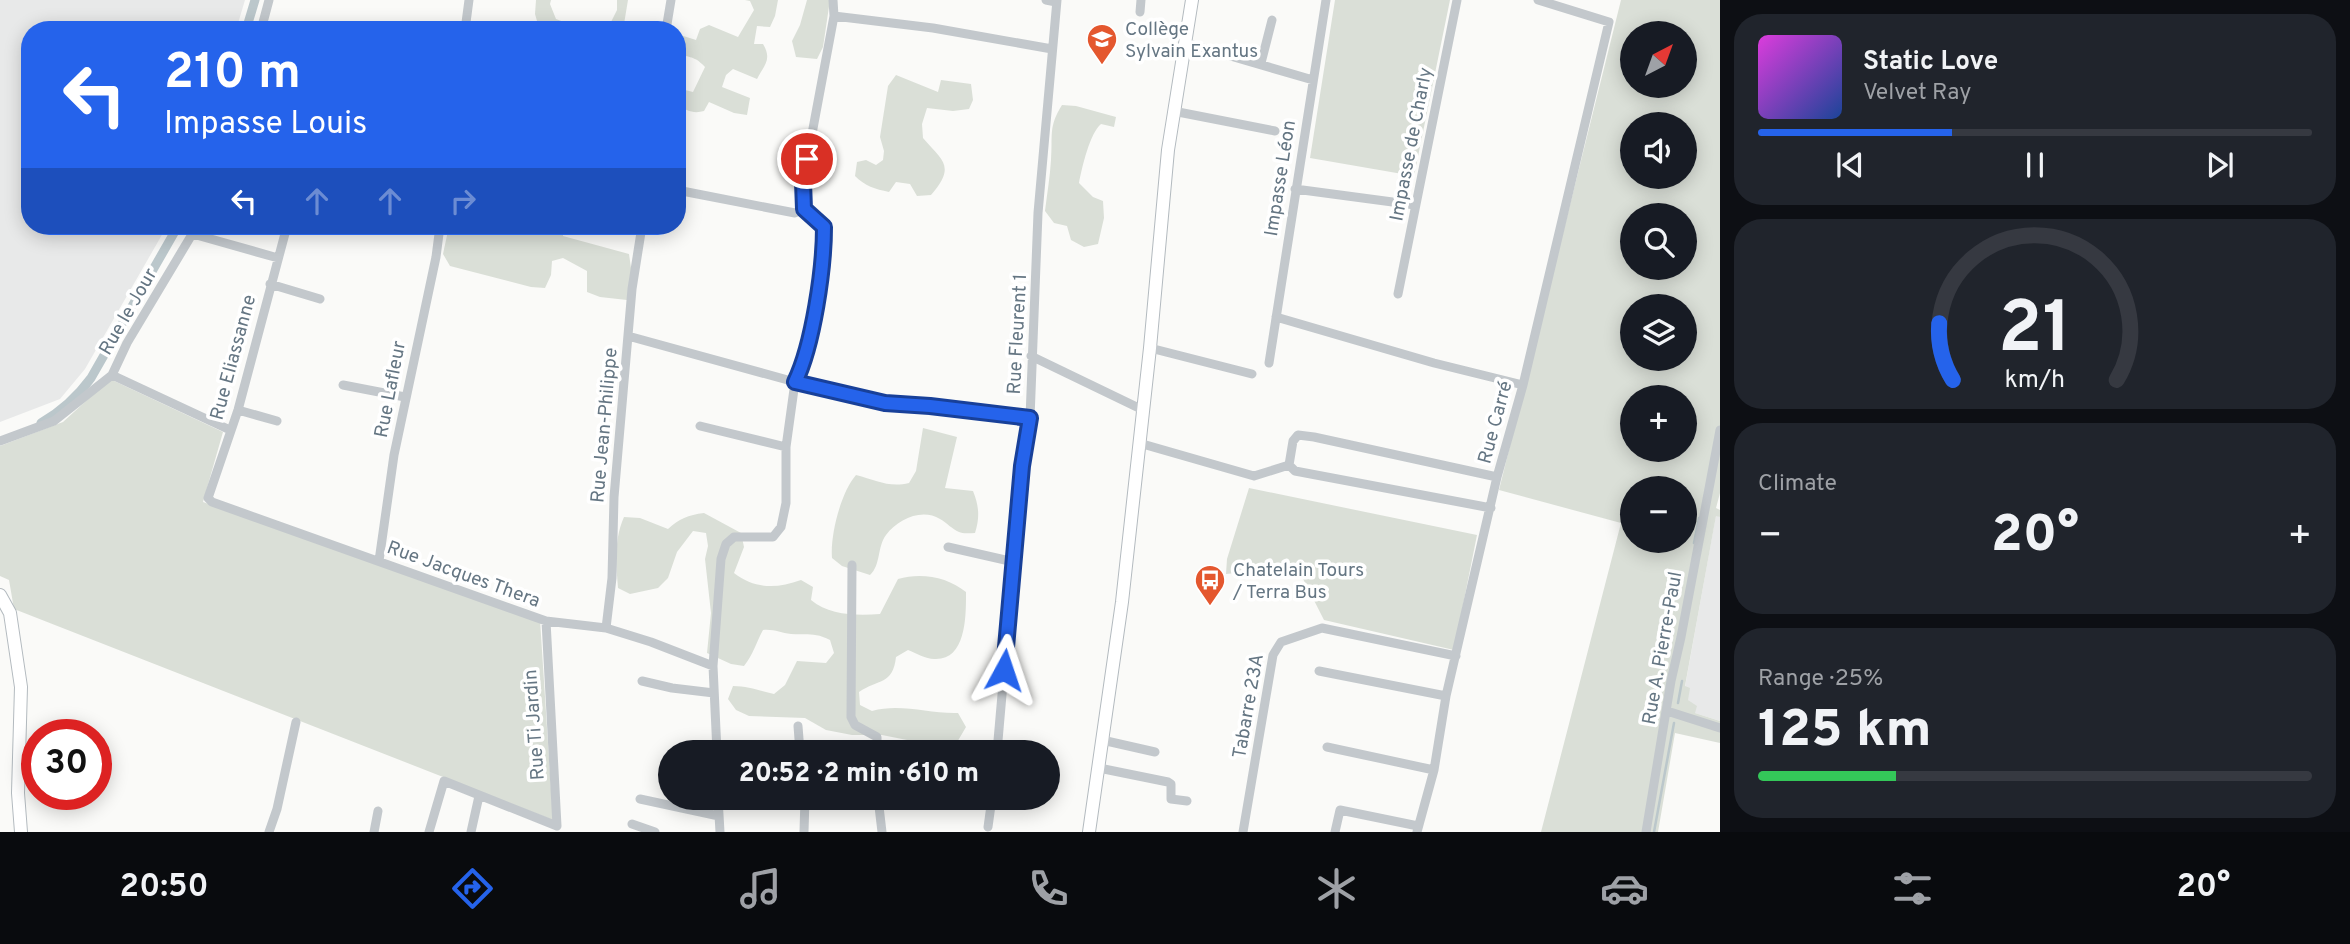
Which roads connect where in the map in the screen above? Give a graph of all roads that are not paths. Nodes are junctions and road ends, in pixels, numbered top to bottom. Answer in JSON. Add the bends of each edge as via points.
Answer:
{"nodes":[{"id":1,"x":269,"y":0,"type":"edge"},
{"id":2,"x":469,"y":0,"type":"edge"},
{"id":3,"x":671,"y":0,"type":"edge"},
{"id":4,"x":832,"y":0,"type":"edge"},
{"id":5,"x":1045,"y":0,"type":"edge"},
{"id":6,"x":1141,"y":0,"type":"edge"},
{"id":7,"x":1192,"y":0,"type":"edge"},
{"id":8,"x":1326,"y":0,"type":"edge"},
{"id":9,"x":1457,"y":0,"type":"edge"},
{"id":10,"x":1538,"y":0,"type":"edge"},
{"id":11,"x":1056,"y":1,"type":"edge"},
{"id":12,"x":1140,"y":12,"type":"dead end"},
{"id":13,"x":834,"y":16,"type":"junction"},
{"id":14,"x":1272,"y":20,"type":"dead end"},
{"id":15,"x":263,"y":21,"type":"edge"},
{"id":16,"x":466,"y":21,"type":"edge"},
{"id":17,"x":668,"y":21,"type":"edge"},
{"id":18,"x":1186,"y":43,"type":"junction"},
{"id":19,"x":1052,"y":48,"type":"junction"},
{"id":20,"x":1261,"y":63,"type":"junction"},
{"id":21,"x":1313,"y":80,"type":"junction"},
{"id":22,"x":1173,"y":111,"type":"junction"},
{"id":23,"x":1275,"y":131,"type":"dead end"},
{"id":24,"x":1295,"y":189,"type":"junction"},
{"id":25,"x":686,"y":192,"type":"edge"},
{"id":26,"x":1415,"y":205,"type":"junction"},
{"id":27,"x":804,"y":209,"type":"junction"},
{"id":28,"x":192,"y":235,"type":"edge"},
{"id":29,"x":210,"y":235,"type":"edge"},
{"id":30,"x":284,"y":235,"type":"edge"},
{"id":31,"x":439,"y":235,"type":"edge"},
{"id":32,"x":641,"y":235,"type":"edge"},
{"id":33,"x":278,"y":258,"type":"junction"},
{"id":34,"x":270,"y":284,"type":"junction"},
{"id":35,"x":1398,"y":295,"type":"dead end"},
{"id":36,"x":320,"y":299,"type":"dead end"},
{"id":37,"x":1276,"y":317,"type":"junction"},
{"id":38,"x":628,"y":336,"type":"junction"},
{"id":39,"x":1150,"y":348,"type":"junction"},
{"id":40,"x":1031,"y":356,"type":"junction"},
{"id":41,"x":1269,"y":363,"type":"dead end"},
{"id":42,"x":1252,"y":374,"type":"dead end"},
{"id":43,"x":112,"y":375,"type":"junction"},
{"id":44,"x":795,"y":382,"type":"junction"},
{"id":45,"x":342,"y":385,"type":"dead end"},
{"id":46,"x":1523,"y":385,"type":"junction"},
{"id":47,"x":405,"y":397,"type":"junction"},
{"id":48,"x":238,"y":410,"type":"junction"},
{"id":49,"x":1143,"y":410,"type":"junction"},
{"id":50,"x":1030,"y":418,"type":"junction"},
{"id":51,"x":277,"y":421,"type":"dead end"},
{"id":52,"x":700,"y":426,"type":"dead end"},
{"id":53,"x":230,"y":430,"type":"junction"},
{"id":54,"x":1720,"y":430,"type":"edge"},
{"id":55,"x":0,"y":441,"type":"edge"},
{"id":56,"x":1139,"y":443,"type":"junction"},
{"id":57,"x":786,"y":447,"type":"junction"},
{"id":58,"x":1289,"y":465,"type":"junction"},
{"id":59,"x":1497,"y":477,"type":"junction"},
{"id":60,"x":208,"y":498,"type":"joint"},
{"id":61,"x":1491,"y":508,"type":"junction"},
{"id":62,"x":948,"y":547,"type":"dead end"},
{"id":63,"x":379,"y":561,"type":"junction"},
{"id":64,"x":1014,"y":562,"type":"junction"},
{"id":65,"x":852,"y":565,"type":"dead end"},
{"id":66,"x":0,"y":595,"type":"edge"},
{"id":67,"x":546,"y":621,"type":"junction"},
{"id":68,"x":606,"y":628,"type":"junction"},
{"id":69,"x":1456,"y":656,"type":"junction"},
{"id":70,"x":713,"y":666,"type":"junction"},
{"id":71,"x":1320,"y":671,"type":"dead end"},
{"id":72,"x":642,"y":681,"type":"dead end"},
{"id":73,"x":714,"y":693,"type":"junction"},
{"id":74,"x":1446,"y":696,"type":"junction"},
{"id":75,"x":1667,"y":711,"type":"junction"},
{"id":76,"x":296,"y":722,"type":"dead end"},
{"id":77,"x":798,"y":726,"type":"dead end"},
{"id":78,"x":1720,"y":728,"type":"edge"},
{"id":79,"x":716,"y":740,"type":"edge"},
{"id":80,"x":799,"y":740,"type":"edge"},
{"id":81,"x":877,"y":740,"type":"edge"},
{"id":82,"x":998,"y":740,"type":"edge"},
{"id":83,"x":1102,"y":740,"type":"junction"},
{"id":84,"x":1327,"y":747,"type":"dead end"},
{"id":85,"x":1155,"y":752,"type":"dead end"},
{"id":86,"x":1098,"y":768,"type":"junction"},
{"id":87,"x":1434,"y":770,"type":"junction"},
{"id":88,"x":479,"y":796,"type":"junction"},
{"id":89,"x":640,"y":799,"type":"dead end"},
{"id":90,"x":1187,"y":802,"type":"dead end"},
{"id":91,"x":719,"y":810,"type":"edge"},
{"id":92,"x":804,"y":810,"type":"edge"},
{"id":93,"x":879,"y":810,"type":"edge"},
{"id":94,"x":990,"y":810,"type":"edge"},
{"id":95,"x":378,"y":811,"type":"dead end"},
{"id":96,"x":719,"y":816,"type":"junction"},
{"id":97,"x":632,"y":824,"type":"dead end"},
{"id":98,"x":988,"y":827,"type":"dead end"},
{"id":99,"x":1417,"y":829,"type":"edge"},
{"id":100,"x":21,"y":832,"type":"edge"},
{"id":101,"x":269,"y":832,"type":"edge"},
{"id":102,"x":374,"y":832,"type":"edge"},
{"id":103,"x":429,"y":832,"type":"edge"},
{"id":104,"x":471,"y":832,"type":"edge"},
{"id":105,"x":655,"y":832,"type":"edge"},
{"id":106,"x":720,"y":832,"type":"edge"},
{"id":107,"x":804,"y":832,"type":"edge"},
{"id":108,"x":882,"y":832,"type":"edge"},
{"id":109,"x":1089,"y":832,"type":"edge"},
{"id":110,"x":1243,"y":832,"type":"edge"},
{"id":111,"x":1335,"y":832,"type":"edge"},
{"id":112,"x":1646,"y":832,"type":"edge"}],
"edges":[{"from":1,"to":15,"type":"street"},
{"from":2,"to":16,"type":"street"},
{"from":3,"to":17,"type":"street"},
{"from":4,"to":13,"type":"street"},
{"from":5,"to":11,"type":"street"},
{"from":6,"to":12,"type":"street"},
{"from":7,"to":18,"type":"main road"},
{"from":8,"to":21,"type":"street","name":"Impasse Léon"},
{"from":9,"to":26,"type":"street","name":"Impasse de Charly"},
{"from":10,"to":46,"type":"street","name":"Rue Carré","via":[[1609,22]]},
{"from":11,"to":19,"type":"street","name":"Rue Fleurent 1"},
{"from":13,"to":19,"type":"street"},
{"from":13,"to":27,"type":"street","via":[[803,182]]},
{"from":14,"to":20,"type":"street"},
{"from":18,"to":20,"type":"street"},
{"from":18,"to":22,"type":"main road"},
{"from":19,"to":40,"type":"street","name":"Rue Fleurent 1"},
{"from":20,"to":21,"type":"street"},
{"from":21,"to":24,"type":"street","name":"Impasse Léon"},
{"from":22,"to":23,"type":"street"},
{"from":22,"to":39,"type":"main road"},
{"from":24,"to":26,"type":"street"},
{"from":24,"to":37,"type":"street","name":"Impasse Léon"},
{"from":25,"to":27,"type":"street","via":[[795,214]]},
{"from":26,"to":35,"type":"street","name":"Impasse de Charly"},
{"from":27,"to":44,"type":"street","via":[[824,227],[824,249],[805,361]]},
{"from":28,"to":43,"type":"street","name":"Rue le Jour"},
{"from":29,"to":33,"type":"street"},
{"from":30,"to":33,"type":"street","name":"Rue Eliassanne"},
{"from":31,"to":47,"type":"street","name":"Rue Lafleur"},
{"from":32,"to":38,"type":"street","name":"Rue Jean-Philippe"},
{"from":33,"to":34,"type":"street","name":"Rue Eliassanne"},
{"from":34,"to":36,"type":"street"},
{"from":34,"to":48,"type":"street","name":"Rue Eliassanne"},
{"from":37,"to":41,"type":"street","name":"Impasse Léon"},
{"from":37,"to":46,"type":"street"},
{"from":38,"to":44,"type":"street"},
{"from":38,"to":68,"type":"street","name":"Rue Jean-Philippe"},
{"from":39,"to":42,"type":"street"},
{"from":39,"to":49,"type":"main road"},
{"from":40,"to":49,"type":"street"},
{"from":40,"to":50,"type":"street","name":"Rue Fleurent 1"},
{"from":43,"to":53,"type":"street","name":"Rue le Jour"},
{"from":43,"to":55,"type":"street","via":[[54,421]]},
{"from":44,"to":50,"type":"street","via":[[885,403]]},
{"from":44,"to":57,"type":"street"},
{"from":45,"to":47,"type":"street"},
{"from":46,"to":59,"type":"street","name":"Rue Carré"},
{"from":47,"to":63,"type":"street","name":"Rue Lafleur"},
{"from":48,"to":51,"type":"street"},
{"from":48,"to":53,"type":"street","name":"Rue Eliassanne"},
{"from":49,"to":56,"type":"main road"},
{"from":50,"to":64,"type":"street","name":"Rue Fleurent 1"},
{"from":52,"to":57,"type":"street"},
{"from":53,"to":60,"type":"street","name":"Rue Eliassanne"},
{"from":54,"to":75,"type":"street","name":"Rue A. Pierre-Paul"},
{"from":56,"to":58,"type":"street","via":[[1254,477]]},
{"from":56,"to":83,"type":"main road"},
{"from":57,"to":70,"type":"street","via":[[781,527],[773,537],[734,537],[726,544]]},
{"from":58,"to":59,"type":"street","via":[[1298,435]]},
{"from":58,"to":61,"type":"street","via":[[1295,471]]},
{"from":59,"to":61,"type":"street","name":"Rue Carré"},
{"from":60,"to":63,"type":"street","name":"Rue Jacques Thera"},
{"from":61,"to":69,"type":"street","name":"Rue Carré"},
{"from":62,"to":64,"type":"street"},
{"from":63,"to":67,"type":"street","name":"Rue Jacques Thera"},
{"from":64,"to":82,"type":"street","name":"Rue Fleurent 1"},
{"from":65,"to":81,"type":"street","via":[[851,717]]},
{"from":66,"to":100,"type":"main road","via":[[10,613],[22,687]]},
{"from":67,"to":68,"type":"street","name":"Rue Jacques Thera"},
{"from":67,"to":88,"type":"street","name":"Rue Ti Jardin","via":[[557,826]]},
{"from":68,"to":70,"type":"street","name":"Rue Jacques Thera"},
{"from":69,"to":74,"type":"street","name":"Rue Carré"},
{"from":69,"to":110,"type":"street","name":"Tabarre 23A","via":[[1322,628],[1281,642],[1273,655]]},
{"from":70,"to":73,"type":"street"},
{"from":71,"to":74,"type":"street"},
{"from":72,"to":73,"type":"street"},
{"from":73,"to":79,"type":"street"},
{"from":74,"to":87,"type":"street","name":"Rue Carré"},
{"from":75,"to":78,"type":"street"},
{"from":75,"to":112,"type":"street","name":"Rue A. Pierre-Paul"},
{"from":76,"to":101,"type":"street"},
{"from":77,"to":80,"type":"street"},
{"from":83,"to":85,"type":"street"},
{"from":83,"to":86,"type":"main road"},
{"from":84,"to":87,"type":"street"},
{"from":86,"to":90,"type":"street","via":[[1168,782],[1171,799]]},
{"from":86,"to":109,"type":"main road"},
{"from":87,"to":99,"type":"street","name":"Rue Carré"},
{"from":88,"to":103,"type":"street","via":[[444,781]]},
{"from":88,"to":104,"type":"street"},
{"from":89,"to":96,"type":"street"},
{"from":91,"to":96,"type":"street"},
{"from":92,"to":107,"type":"street"},
{"from":93,"to":108,"type":"street"},
{"from":94,"to":98,"type":"street"},
{"from":95,"to":102,"type":"street"},
{"from":96,"to":106,"type":"street"},
{"from":97,"to":105,"type":"street"},
{"from":99,"to":111,"type":"street","via":[[1340,810]]}]}
